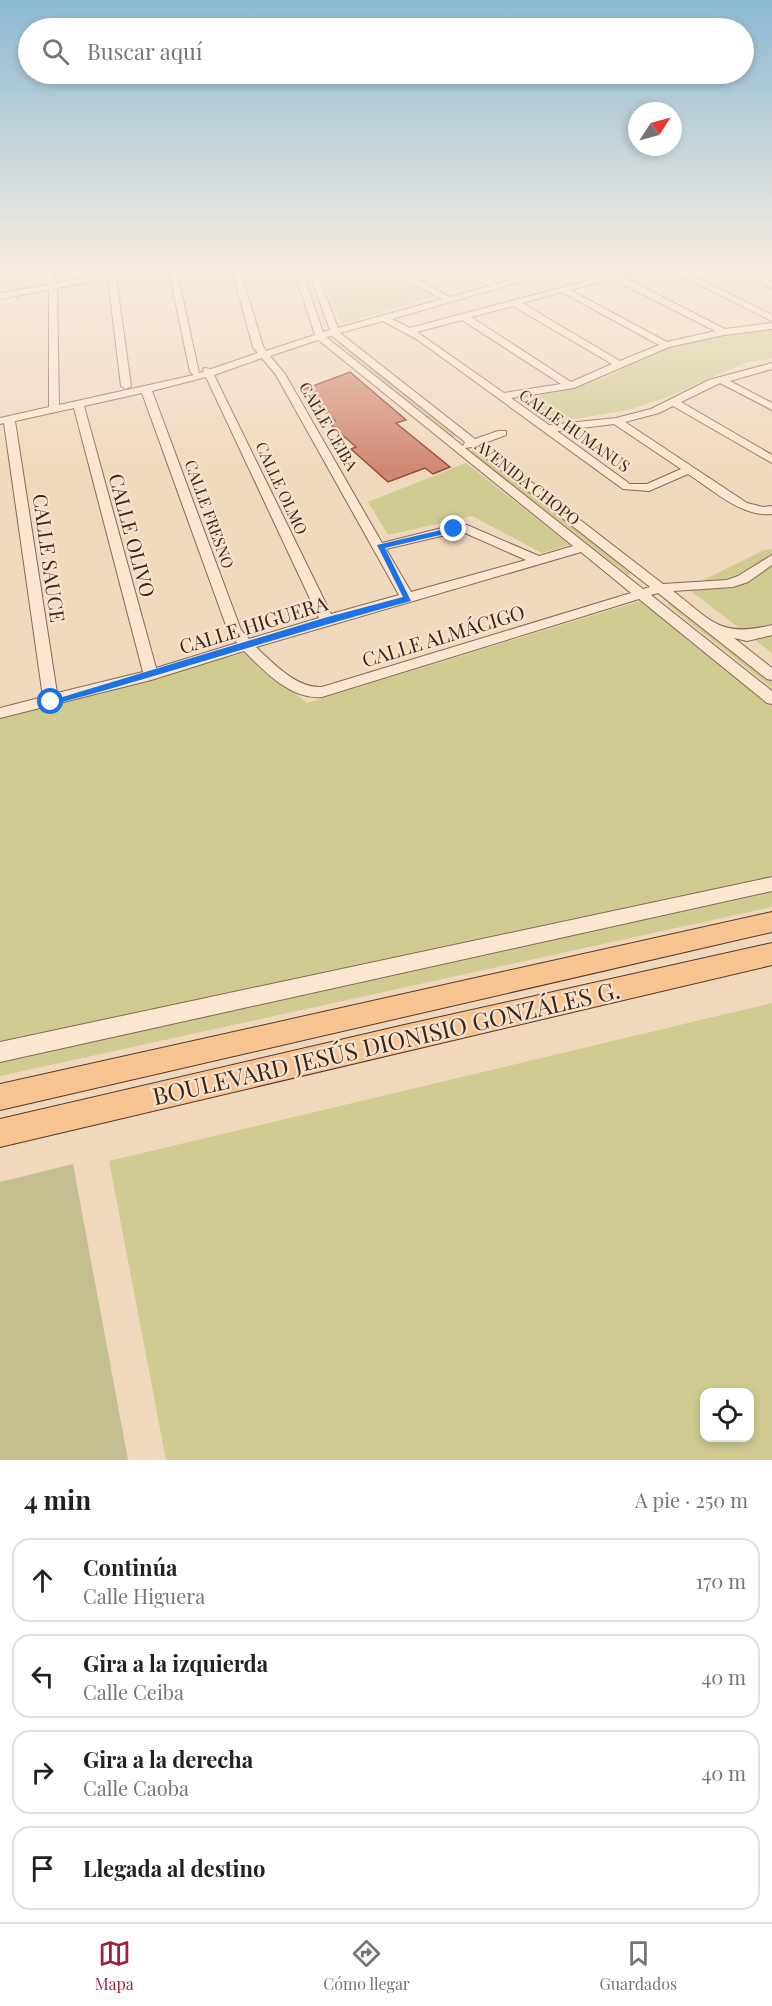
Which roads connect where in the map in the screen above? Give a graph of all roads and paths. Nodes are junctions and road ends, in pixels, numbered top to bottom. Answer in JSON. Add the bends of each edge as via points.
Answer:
{"nodes":[{"id":1,"x":53,"y":335,"type":"edge"},
{"id":2,"x":120,"y":335,"type":"edge"},
{"id":3,"x":195,"y":335,"type":"edge"},
{"id":4,"x":254,"y":335,"type":"edge"},
{"id":5,"x":323,"y":335,"type":"edge"},
{"id":6,"x":338,"y":335,"type":"edge"},
{"id":7,"x":418,"y":335,"type":"edge"},
{"id":8,"x":492,"y":335,"type":"edge"},
{"id":9,"x":569,"y":335,"type":"edge"},
{"id":10,"x":648,"y":335,"type":"edge"},
{"id":11,"x":710,"y":335,"type":"edge"},
{"id":12,"x":320,"y":336,"type":"junction"},
{"id":13,"x":666,"y":345,"type":"junction"},
{"id":14,"x":262,"y":354,"type":"junction"},
{"id":15,"x":620,"y":365,"type":"junction"},
{"id":16,"x":772,"y":366,"type":"edge"},
{"id":17,"x":207,"y":371,"type":"junction"},
{"id":18,"x":721,"y":380,"type":"junction"},
{"id":19,"x":126,"y":386,"type":"junction"},
{"id":20,"x":570,"y":386,"type":"junction"},
{"id":21,"x":146,"y":390,"type":"junction"},
{"id":22,"x":500,"y":397,"type":"junction"},
{"id":23,"x":676,"y":403,"type":"junction"},
{"id":24,"x":78,"y":404,"type":"junction"},
{"id":25,"x":54,"y":405,"type":"junction"},
{"id":26,"x":772,"y":407,"type":"edge"},
{"id":27,"x":3,"y":418,"type":"edge"},
{"id":28,"x":616,"y":422,"type":"junction"},
{"id":29,"x":546,"y":429,"type":"junction"},
{"id":30,"x":502,"y":434,"type":"dead end"},
{"id":31,"x":473,"y":443,"type":"junction"},
{"id":32,"x":459,"y":448,"type":"junction"},
{"id":33,"x":772,"y":460,"type":"edge"},
{"id":34,"x":690,"y":469,"type":"junction"},
{"id":35,"x":772,"y":510,"type":"edge"},
{"id":36,"x":380,"y":547,"type":"junction"},
{"id":37,"x":585,"y":548,"type":"junction"},
{"id":38,"x":772,"y":559,"type":"edge"},
{"id":39,"x":539,"y":561,"type":"junction"},
{"id":40,"x":660,"y":588,"type":"junction"},
{"id":41,"x":640,"y":594,"type":"junction"},
{"id":42,"x":408,"y":599,"type":"junction"},
{"id":43,"x":327,"y":620,"type":"junction"},
{"id":44,"x":710,"y":627,"type":"junction"},
{"id":45,"x":772,"y":630,"type":"edge"},
{"id":46,"x":246,"y":647,"type":"junction"},
{"id":47,"x":771,"y":672,"type":"edge"},
{"id":48,"x":151,"y":675,"type":"junction"},
{"id":49,"x":750,"y":681,"type":"junction"},
{"id":50,"x":772,"y":699,"type":"edge"},
{"id":51,"x":51,"y":702,"type":"junction"},
{"id":52,"x":0,"y":713,"type":"edge"},
{"id":53,"x":772,"y":884,"type":"edge"},
{"id":54,"x":772,"y":922,"type":"edge"},
{"id":55,"x":772,"y":954,"type":"edge"},
{"id":56,"x":0,"y":1053,"type":"edge"},
{"id":57,"x":0,"y":1097,"type":"edge"},
{"id":58,"x":0,"y":1133,"type":"edge"}],
"edges":[{"from":1,"to":25,"type":"street"},
{"from":2,"to":19,"type":"street"},
{"from":3,"to":17,"type":"street","name":"CALLE OLMO"},
{"from":4,"to":14,"type":"street","name":"CALLE CEIBA"},
{"from":5,"to":12,"type":"street"},
{"from":6,"to":31,"type":"street","name":"AVENIDA CHOPO"},
{"from":7,"to":22,"type":"street","name":"CALLE HUMANUS"},
{"from":8,"to":20,"type":"street"},
{"from":9,"to":15,"type":"street"},
{"from":10,"to":13,"type":"street"},
{"from":11,"to":13,"type":"street"},
{"from":12,"to":14,"type":"street"},
{"from":12,"to":32,"type":"street","name":"AVENIDA CHOPO"},
{"from":13,"to":15,"type":"street"},
{"from":14,"to":17,"type":"street"},
{"from":14,"to":36,"type":"street","name":"CALLE CEIBA","via":[[280,374]]},
{"from":15,"to":20,"type":"street"},
{"from":16,"to":18,"type":"street"},
{"from":17,"to":19,"type":"street"},
{"from":17,"to":21,"type":"street"},
{"from":17,"to":43,"type":"street","name":"CALLE OLMO"},
{"from":18,"to":23,"type":"street"},
{"from":18,"to":26,"type":"street"},
{"from":19,"to":25,"type":"street"},
{"from":20,"to":22,"type":"street"},
{"from":21,"to":24,"type":"street"},
{"from":21,"to":46,"type":"street","name":"CALLE FRESNO","via":[[235,630]]},
{"from":22,"to":29,"type":"street","name":"CALLE HUMANUS"},
{"from":23,"to":28,"type":"street"},
{"from":23,"to":33,"type":"street"},
{"from":24,"to":25,"type":"street"},
{"from":24,"to":48,"type":"street","name":"CALLE OLIVO"},
{"from":25,"to":27,"type":"street"},
{"from":27,"to":51,"type":"street","name":"CALLE SAUCE"},
{"from":28,"to":29,"type":"street"},
{"from":28,"to":34,"type":"street"},
{"from":29,"to":34,"type":"street","name":"CALLE HUMANUS","via":[[634,489],[649,488]]},
{"from":30,"to":31,"type":"street"},
{"from":31,"to":32,"type":"street"},
{"from":31,"to":40,"type":"street","name":"AVENIDA CHOPO"},
{"from":32,"to":37,"type":"street","name":"AVENIDA CHOPO"},
{"from":34,"to":35,"type":"street","via":[[751,508]]},
{"from":36,"to":39,"type":"street","via":[[467,529]]},
{"from":36,"to":42,"type":"street","name":"CALLE CEIBA"},
{"from":37,"to":39,"type":"street","name":"CALLE HIGUERA"},
{"from":37,"to":41,"type":"street","name":"AVENIDA CHOPO"},
{"from":38,"to":40,"type":"street","name":"CALLE ALMÁCIGO","via":[[743,579],[728,584]]},
{"from":39,"to":42,"type":"street","name":"CALLE HIGUERA"},
{"from":40,"to":41,"type":"street","name":"CALLE ALMÁCIGO"},
{"from":40,"to":44,"type":"street","name":"AVENIDA CHOPO"},
{"from":41,"to":46,"type":"street","name":"CALLE ALMÁCIGO","via":[[328,691],[302,688]]},
{"from":41,"to":49,"type":"street","name":"AVENIDA CHOPO"},
{"from":42,"to":43,"type":"street","name":"CALLE HIGUERA"},
{"from":43,"to":46,"type":"street","name":"CALLE HIGUERA"},
{"from":44,"to":45,"type":"street","via":[[747,636]]},
{"from":44,"to":47,"type":"street","name":"AVENIDA CHOPO"},
{"from":46,"to":48,"type":"street","name":"CALLE HIGUERA"},
{"from":47,"to":49,"type":"street"},
{"from":48,"to":51,"type":"street","name":"CALLE HIGUERA"},
{"from":49,"to":50,"type":"street","name":"AVENIDA CHOPO"},
{"from":51,"to":52,"type":"street","name":"CALLE HIGUERA"},
{"from":53,"to":56,"type":"street"},
{"from":54,"to":57,"type":"main road","name":"BOULEVARD JESÚS DIONISIO GONZÁLES G."},
{"from":55,"to":58,"type":"main road","name":"BOULEVARD JESÚS DIONISIO GONZÁLES G."}]}
